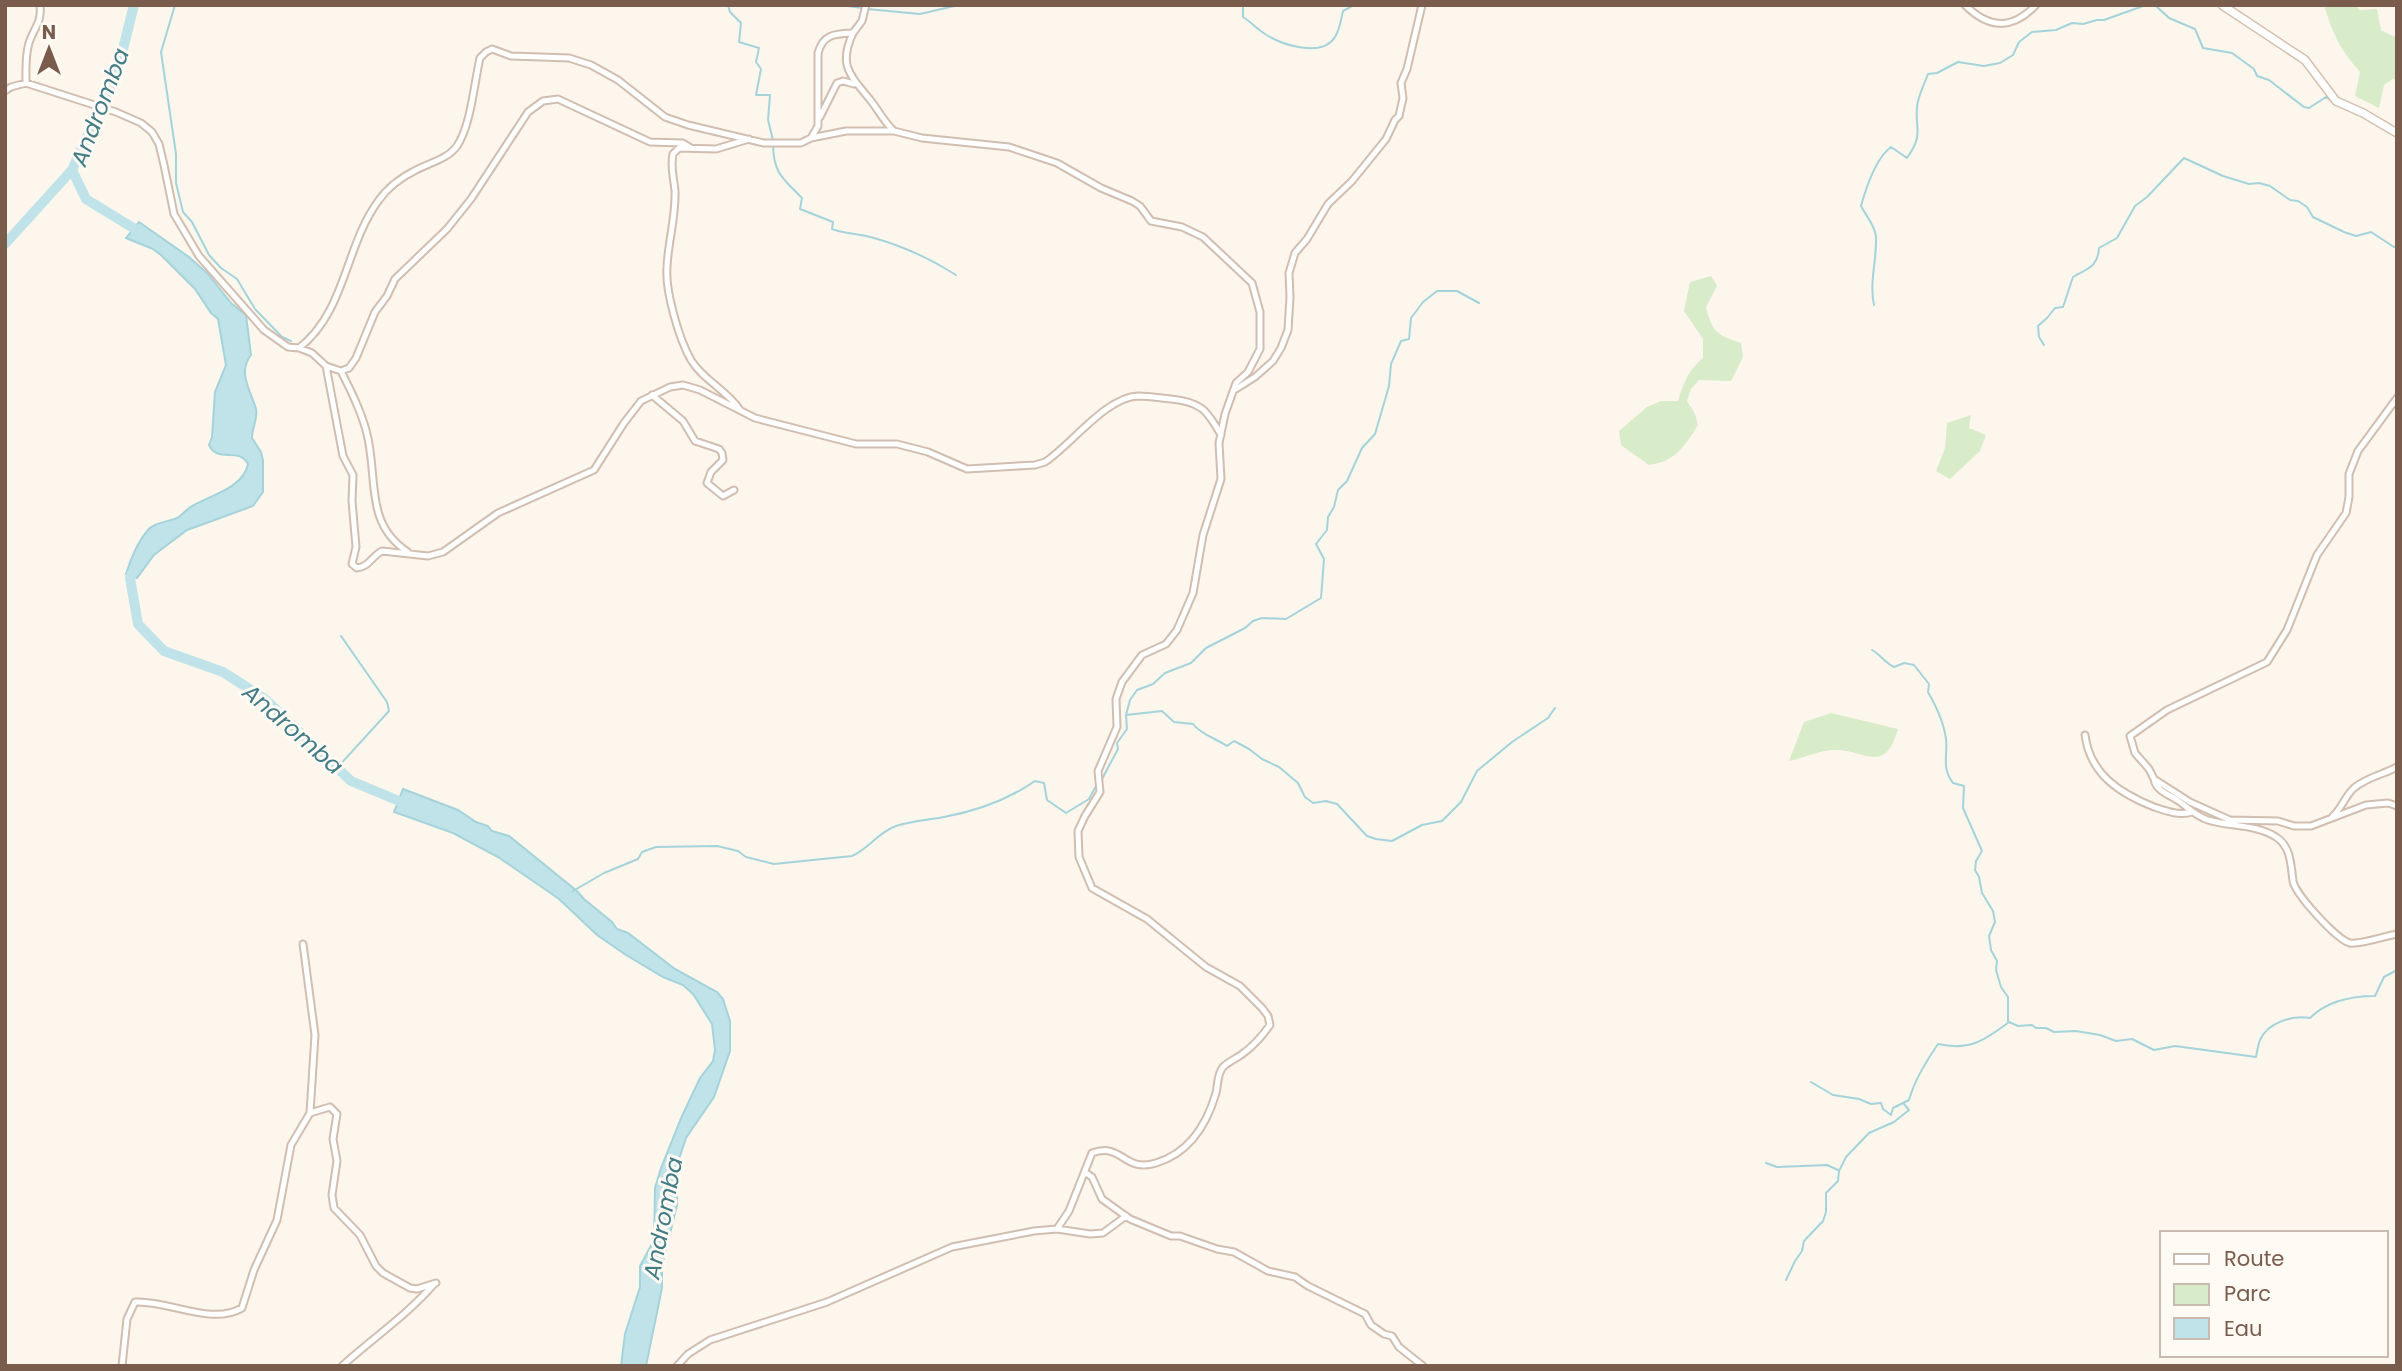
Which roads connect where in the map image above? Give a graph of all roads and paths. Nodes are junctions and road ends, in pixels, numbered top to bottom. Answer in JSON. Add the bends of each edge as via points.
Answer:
{"nodes":[{"id":1,"x":40,"y":5,"type":"edge"},
{"id":2,"x":866,"y":5,"type":"edge"},
{"id":3,"x":1422,"y":5,"type":"edge"},
{"id":4,"x":1965,"y":5,"type":"edge"},
{"id":5,"x":2036,"y":5,"type":"edge"},
{"id":6,"x":2222,"y":5,"type":"edge"},
{"id":7,"x":853,"y":33,"type":"junction"},
{"id":8,"x":26,"y":83,"type":"junction"},
{"id":9,"x":857,"y":86,"type":"junction"},
{"id":10,"x":5,"y":92,"type":"edge"},
{"id":11,"x":818,"y":120,"type":"junction"},
{"id":12,"x":894,"y":131,"type":"junction"},
{"id":13,"x":2397,"y":133,"type":"edge"},
{"id":14,"x":811,"y":138,"type":"junction"},
{"id":15,"x":749,"y":139,"type":"junction"},
{"id":16,"x":691,"y":148,"type":"junction"},
{"id":17,"x":299,"y":348,"type":"junction"},
{"id":18,"x":326,"y":366,"type":"junction"},
{"id":19,"x":341,"y":371,"type":"junction"},
{"id":20,"x":1235,"y":389,"type":"junction"},
{"id":21,"x":652,"y":395,"type":"junction"},
{"id":22,"x":2397,"y":398,"type":"edge"},
{"id":23,"x":742,"y":412,"type":"junction"},
{"id":24,"x":1221,"y":435,"type":"junction"},
{"id":25,"x":734,"y":490,"type":"dead end"},
{"id":26,"x":411,"y":554,"type":"junction"},
{"id":27,"x":2085,"y":735,"type":"dead end"},
{"id":28,"x":2397,"y":767,"type":"edge"},
{"id":29,"x":2154,"y":779,"type":"junction"},
{"id":30,"x":2397,"y":806,"type":"edge"},
{"id":31,"x":2192,"y":812,"type":"junction"},
{"id":32,"x":2328,"y":820,"type":"junction"},
{"id":33,"x":2397,"y":934,"type":"edge"},
{"id":34,"x":303,"y":944,"type":"dead end"},
{"id":35,"x":310,"y":1113,"type":"junction"},
{"id":36,"x":1086,"y":1172,"type":"junction"},
{"id":37,"x":1126,"y":1216,"type":"junction"},
{"id":38,"x":1057,"y":1228,"type":"junction"},
{"id":39,"x":122,"y":1366,"type":"edge"},
{"id":40,"x":342,"y":1366,"type":"edge"},
{"id":41,"x":677,"y":1366,"type":"edge"},
{"id":42,"x":1423,"y":1366,"type":"edge"}],
"edges":[{"from":1,"to":8,"type":"street","via":[[41,18],[26,63]]},
{"from":2,"to":7,"type":"street"},
{"from":3,"to":20,"type":"street","via":[[1401,83],[1399,116],[1386,139],[1328,204],[1295,253],[1289,273],[1288,330],[1281,348],[1273,361]]},
{"from":4,"to":5,"type":"street","via":[[1979,19],[2006,25],[2025,17]]},
{"from":6,"to":13,"type":"street","via":[[2305,60],[2336,101]]},
{"from":7,"to":9,"type":"street","via":[[845,58]]},
{"from":7,"to":11,"type":"street","via":[[821,42]]},
{"from":8,"to":10,"type":"street"},
{"from":8,"to":17,"type":"street","via":[[116,112],[152,132],[162,155],[174,214],[199,256],[264,330],[288,347]]},
{"from":9,"to":11,"type":"street","via":[[837,83]]},
{"from":9,"to":12,"type":"street"},
{"from":11,"to":14,"type":"street"},
{"from":12,"to":14,"type":"street","via":[[846,131]]},
{"from":12,"to":20,"type":"street","via":[[1009,148],[1057,163],[1140,206],[1150,221],[1182,227],[1203,237],[1252,283],[1260,312],[1260,349]]},
{"from":14,"to":15,"type":"street","via":[[801,143]]},
{"from":15,"to":16,"type":"street","via":[[716,149]]},
{"from":15,"to":17,"type":"street","via":[[665,117],[592,65],[569,58],[511,57],[492,49],[480,58],[455,149],[404,177],[379,200],[326,320]]},
{"from":16,"to":19,"type":"street","via":[[682,143],[650,142],[558,99],[535,106],[520,121],[463,209],[395,279],[356,358]]},
{"from":16,"to":23,"type":"street","via":[[679,148],[671,163],[675,190],[666,268],[669,302],[690,357]]},
{"from":17,"to":18,"type":"street"},
{"from":18,"to":19,"type":"street"},
{"from":18,"to":26,"type":"street","via":[[343,456],[353,475],[356,547],[352,564],[362,567],[382,551]]},
{"from":19,"to":26,"type":"street","via":[[367,432],[375,505],[385,531]]},
{"from":20,"to":24,"type":"street"},
{"from":21,"to":23,"type":"street","via":[[682,385]]},
{"from":21,"to":25,"type":"street","via":[[683,421],[695,441],[722,453],[723,460],[707,483],[723,496]]},
{"from":21,"to":26,"type":"street","via":[[633,410],[594,470],[498,513],[443,552]]},
{"from":22,"to":29,"type":"street","via":[[2358,451],[2349,474],[2346,513],[2317,555],[2287,630],[2267,663],[2167,710],[2130,736],[2135,753]]},
{"from":23,"to":24,"type":"street","via":[[856,444],[897,444],[967,469],[1045,462],[1117,402],[1136,396],[1195,405],[1208,412]]},
{"from":24,"to":36,"type":"street","via":[[1221,479],[1203,535],[1193,593],[1166,644],[1142,655],[1122,682],[1116,699],[1117,727],[1098,771],[1100,792],[1084,816],[1077,844],[1092,888],[1147,919],[1206,967],[1240,986],[1262,1008],[1270,1025],[1250,1048],[1222,1068],[1203,1127],[1182,1148],[1156,1163],[1137,1166],[1102,1149],[1092,1153]]},
{"from":27,"to":31,"type":"street","via":[[2090,757],[2110,783],[2141,803],[2165,811]]},
{"from":28,"to":32,"type":"street","via":[[2363,781]]},
{"from":29,"to":31,"type":"street","via":[[2161,791]]},
{"from":29,"to":32,"type":"street","via":[[2230,820],[2294,826]]},
{"from":30,"to":32,"type":"street","via":[[2366,805]]},
{"from":31,"to":33,"type":"street","via":[[2276,836],[2287,852],[2301,899],[2342,940],[2359,943]]},
{"from":34,"to":35,"type":"street","via":[[315,1035]]},
{"from":35,"to":39,"type":"street","via":[[291,1145],[277,1220],[242,1308],[232,1314],[135,1302],[127,1319]]},
{"from":35,"to":40,"type":"street","via":[[330,1107],[337,1114],[332,1202],[360,1235],[376,1266],[410,1288],[435,1283]]},
{"from":36,"to":37,"type":"street","via":[[1102,1199]]},
{"from":36,"to":38,"type":"street"},
{"from":37,"to":38,"type":"street","via":[[1103,1233]]},
{"from":37,"to":42,"type":"street","via":[[1171,1236],[1234,1252],[1268,1271],[1295,1277],[1365,1314],[1370,1324],[1392,1336]]},
{"from":38,"to":41,"type":"street","via":[[951,1247],[827,1302],[710,1340]]}]}
